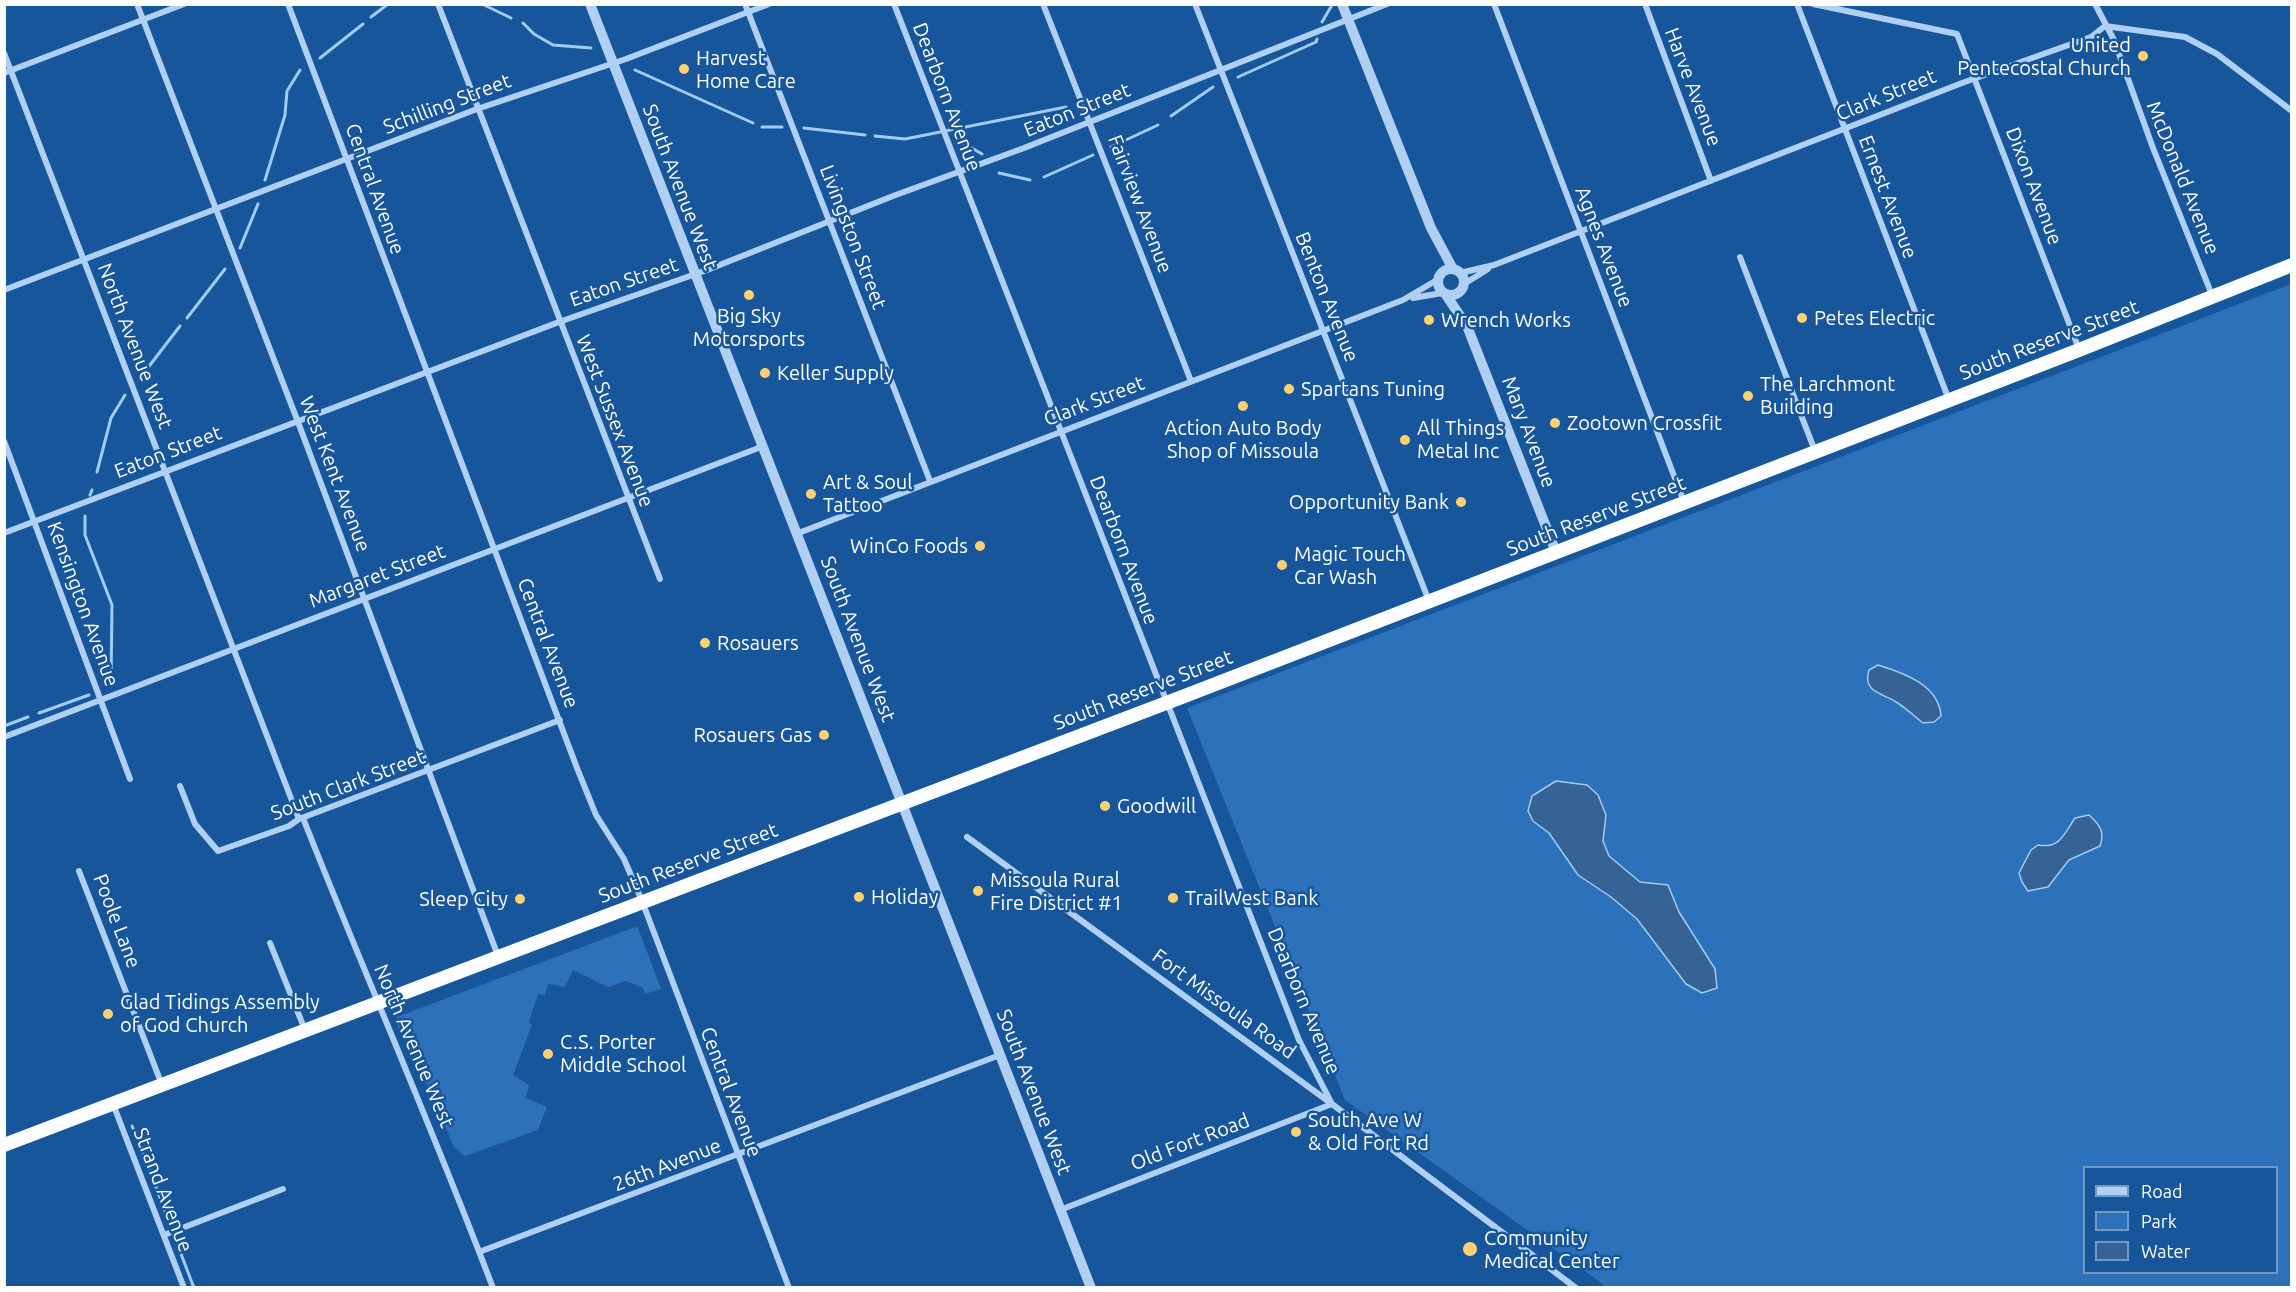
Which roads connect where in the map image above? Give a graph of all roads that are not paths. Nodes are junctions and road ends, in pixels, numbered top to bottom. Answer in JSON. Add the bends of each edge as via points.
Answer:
{"nodes":[{"id":1,"x":137,"y":4,"type":"edge"},
{"id":2,"x":184,"y":4,"type":"edge"},
{"id":3,"x":288,"y":4,"type":"edge"},
{"id":4,"x":438,"y":4,"type":"edge"},
{"id":5,"x":590,"y":4,"type":"edge"},
{"id":6,"x":745,"y":4,"type":"edge"},
{"id":7,"x":769,"y":4,"type":"edge"},
{"id":8,"x":894,"y":4,"type":"edge"},
{"id":9,"x":1043,"y":4,"type":"edge"},
{"id":10,"x":1195,"y":4,"type":"edge"},
{"id":11,"x":1342,"y":4,"type":"edge"},
{"id":12,"x":1387,"y":4,"type":"edge"},
{"id":13,"x":1494,"y":4,"type":"edge"},
{"id":14,"x":1645,"y":4,"type":"edge"},
{"id":15,"x":1797,"y":4,"type":"edge"},
{"id":16,"x":1813,"y":4,"type":"edge"},
{"id":17,"x":2095,"y":4,"type":"edge"},
{"id":18,"x":748,"y":13,"type":"junction"},
{"id":19,"x":143,"y":20,"type":"junction"},
{"id":20,"x":1349,"y":20,"type":"junction"},
{"id":21,"x":2105,"y":26,"type":"junction"},
{"id":22,"x":4,"y":53,"type":"edge"},
{"id":23,"x":613,"y":64,"type":"junction"},
{"id":24,"x":8,"y":71,"type":"edge"},
{"id":25,"x":1221,"y":71,"type":"junction"},
{"id":26,"x":1975,"y":79,"type":"junction"},
{"id":27,"x":477,"y":109,"type":"junction"},
{"id":28,"x":2292,"y":111,"type":"edge"},
{"id":29,"x":1091,"y":123,"type":"junction"},
{"id":30,"x":1844,"y":130,"type":"junction"},
{"id":31,"x":348,"y":160,"type":"junction"},
{"id":32,"x":958,"y":173,"type":"junction"},
{"id":33,"x":1711,"y":181,"type":"junction"},
{"id":34,"x":215,"y":208,"type":"junction"},
{"id":35,"x":829,"y":221,"type":"junction"},
{"id":36,"x":1431,"y":228,"type":"junction"},
{"id":37,"x":1580,"y":230,"type":"junction"},
{"id":38,"x":1740,"y":257,"type":"dead end"},
{"id":39,"x":84,"y":259,"type":"junction"},
{"id":40,"x":1494,"y":265,"type":"junction"},
{"id":41,"x":2292,"y":265,"type":"edge"},
{"id":42,"x":1457,"y":271,"type":"junction"},
{"id":43,"x":694,"y":274,"type":"junction"},
{"id":44,"x":1439,"y":276,"type":"junction"},
{"id":45,"x":1463,"y":286,"type":"junction"},
{"id":46,"x":4,"y":290,"type":"edge"},
{"id":47,"x":1444,"y":294,"type":"junction"},
{"id":48,"x":2213,"y":297,"type":"junction"},
{"id":49,"x":1403,"y":300,"type":"junction"},
{"id":50,"x":559,"y":322,"type":"junction"},
{"id":51,"x":1467,"y":326,"type":"junction"},
{"id":52,"x":1322,"y":330,"type":"junction"},
{"id":53,"x":2079,"y":350,"type":"junction"},
{"id":54,"x":426,"y":374,"type":"junction"},
{"id":55,"x":1191,"y":381,"type":"junction"},
{"id":56,"x":1949,"y":400,"type":"junction"},
{"id":57,"x":298,"y":422,"type":"junction"},
{"id":58,"x":1060,"y":431,"type":"junction"},
{"id":59,"x":4,"y":441,"type":"edge"},
{"id":60,"x":761,"y":447,"type":"junction"},
{"id":61,"x":1815,"y":452,"type":"junction"},
{"id":62,"x":165,"y":471,"type":"junction"},
{"id":63,"x":930,"y":481,"type":"junction"},
{"id":64,"x":627,"y":499,"type":"junction"},
{"id":65,"x":1684,"y":502,"type":"junction"},
{"id":66,"x":35,"y":522,"type":"junction"},
{"id":67,"x":4,"y":533,"type":"edge"},
{"id":68,"x":796,"y":534,"type":"junction"},
{"id":69,"x":494,"y":549,"type":"junction"},
{"id":70,"x":1556,"y":552,"type":"junction"},
{"id":71,"x":660,"y":579,"type":"dead end"},
{"id":72,"x":364,"y":599,"type":"junction"},
{"id":73,"x":1429,"y":602,"type":"junction"},
{"id":74,"x":234,"y":648,"type":"junction"},
{"id":75,"x":100,"y":701,"type":"junction"},
{"id":76,"x":1166,"y":703,"type":"junction"},
{"id":77,"x":560,"y":720,"type":"junction"},
{"id":78,"x":4,"y":737,"type":"edge"},
{"id":79,"x":429,"y":771,"type":"junction"},
{"id":80,"x":130,"y":779,"type":"dead end"},
{"id":81,"x":180,"y":786,"type":"dead end"},
{"id":82,"x":903,"y":803,"type":"junction"},
{"id":83,"x":301,"y":819,"type":"junction"},
{"id":84,"x":967,"y":837,"type":"dead end"},
{"id":85,"x":79,"y":871,"type":"dead end"},
{"id":86,"x":642,"y":901,"type":"junction"},
{"id":87,"x":270,"y":943,"type":"dead end"},
{"id":88,"x":498,"y":956,"type":"junction"},
{"id":89,"x":376,"y":1002,"type":"junction"},
{"id":90,"x":305,"y":1030,"type":"junction"},
{"id":91,"x":1000,"y":1055,"type":"junction"},
{"id":92,"x":162,"y":1085,"type":"junction"},
{"id":93,"x":112,"y":1104,"type":"junction"},
{"id":94,"x":1332,"y":1104,"type":"junction"},
{"id":95,"x":4,"y":1145,"type":"edge"},
{"id":96,"x":738,"y":1156,"type":"junction"},
{"id":97,"x":283,"y":1190,"type":"dead end"},
{"id":98,"x":1060,"y":1210,"type":"junction"},
{"id":99,"x":164,"y":1235,"type":"junction"},
{"id":100,"x":479,"y":1252,"type":"junction"},
{"id":101,"x":184,"y":1287,"type":"edge"},
{"id":102,"x":493,"y":1287,"type":"edge"},
{"id":103,"x":789,"y":1287,"type":"edge"},
{"id":104,"x":1090,"y":1287,"type":"edge"},
{"id":105,"x":1575,"y":1287,"type":"edge"}],
"edges":[{"from":1,"to":19,"type":"street","name":"West Kent Avenue"},
{"from":2,"to":19,"type":"street"},
{"from":3,"to":31,"type":"street","name":"Central Avenue"},
{"from":4,"to":27,"type":"street","name":"West Sussex Avenue"},
{"from":5,"to":23,"type":"street","name":"South Avenue West"},
{"from":6,"to":18,"type":"street","name":"Livingston Street"},
{"from":7,"to":18,"type":"street","name":"Schilling Street"},
{"from":8,"to":32,"type":"street","name":"Dearborn Avenue"},
{"from":9,"to":29,"type":"street","name":"Fairview Avenue"},
{"from":10,"to":25,"type":"street","name":"Benton Avenue"},
{"from":11,"to":20,"type":"street"},
{"from":12,"to":20,"type":"street","name":"Eaton Street"},
{"from":13,"to":37,"type":"street","name":"Agnes Avenue"},
{"from":14,"to":33,"type":"street","name":"Harve Avenue"},
{"from":15,"to":30,"type":"street","name":"Ernest Avenue"},
{"from":16,"to":26,"type":"street","name":"Dixon Avenue","via":[[1957,34]]},
{"from":17,"to":21,"type":"street","name":"McDonald Avenue"},
{"from":18,"to":23,"type":"street","name":"Schilling Street"},
{"from":18,"to":35,"type":"street","name":"Livingston Street"},
{"from":19,"to":24,"type":"street"},
{"from":19,"to":34,"type":"street","name":"West Kent Avenue"},
{"from":20,"to":25,"type":"street","name":"Eaton Street"},
{"from":20,"to":36,"type":"street"},
{"from":21,"to":26,"type":"street","name":"Clark Street","via":[[2091,37]]},
{"from":21,"to":28,"type":"street","via":[[2185,37],[2217,54]]},
{"from":21,"to":48,"type":"street","name":"McDonald Avenue","via":[[2115,40]]},
{"from":22,"to":24,"type":"street","name":"North Avenue West"},
{"from":23,"to":27,"type":"street","name":"Schilling Street"},
{"from":23,"to":43,"type":"street","name":"South Avenue West"},
{"from":24,"to":39,"type":"street","name":"North Avenue West"},
{"from":25,"to":29,"type":"street","name":"Eaton Street"},
{"from":25,"to":52,"type":"street","name":"Benton Avenue"},
{"from":26,"to":30,"type":"street","name":"Clark Street"},
{"from":26,"to":53,"type":"street","name":"Dixon Avenue"},
{"from":27,"to":31,"type":"street","name":"Schilling Street"},
{"from":27,"to":50,"type":"street","name":"West Sussex Avenue"},
{"from":29,"to":32,"type":"street","name":"Eaton Street"},
{"from":29,"to":55,"type":"street","name":"Fairview Avenue"},
{"from":30,"to":33,"type":"street","name":"Clark Street"},
{"from":30,"to":56,"type":"street","name":"Ernest Avenue"},
{"from":31,"to":34,"type":"street","name":"Schilling Street"},
{"from":31,"to":54,"type":"street","name":"Central Avenue"},
{"from":32,"to":35,"type":"street","name":"Eaton Street"},
{"from":32,"to":58,"type":"street","name":"Dearborn Avenue"},
{"from":33,"to":37,"type":"street","name":"Clark Street"},
{"from":34,"to":39,"type":"street","name":"Schilling Street"},
{"from":34,"to":57,"type":"street","name":"West Kent Avenue"},
{"from":35,"to":43,"type":"street","name":"Eaton Street"},
{"from":35,"to":63,"type":"street","name":"Livingston Street"},
{"from":36,"to":42,"type":"street"},
{"from":36,"to":44,"type":"street"},
{"from":37,"to":40,"type":"street","name":"Clark Street"},
{"from":37,"to":65,"type":"street","name":"Agnes Avenue"},
{"from":38,"to":61,"type":"street"},
{"from":39,"to":46,"type":"street","name":"Schilling Street"},
{"from":39,"to":62,"type":"street","name":"North Avenue West"},
{"from":40,"to":42,"type":"street","name":"Clark Street"},
{"from":40,"to":45,"type":"street","name":"Clark Street"},
{"from":41,"to":48,"type":"highway","name":"South Reserve Street"},
{"from":42,"to":44,"type":"street"},
{"from":42,"to":45,"type":"street"},
{"from":43,"to":50,"type":"street","name":"Eaton Street"},
{"from":43,"to":60,"type":"street","name":"South Avenue West"},
{"from":44,"to":47,"type":"street"},
{"from":44,"to":49,"type":"street"},
{"from":45,"to":47,"type":"street","via":[[1456,294]]},
{"from":45,"to":51,"type":"street"},
{"from":47,"to":49,"type":"street"},
{"from":47,"to":51,"type":"street"},
{"from":48,"to":53,"type":"highway","name":"South Reserve Street"},
{"from":49,"to":52,"type":"street","name":"Clark Street"},
{"from":50,"to":54,"type":"street","name":"Eaton Street"},
{"from":50,"to":64,"type":"street","name":"West Sussex Avenue"},
{"from":51,"to":70,"type":"street","name":"Mary Avenue"},
{"from":52,"to":55,"type":"street","name":"Clark Street"},
{"from":52,"to":73,"type":"street","name":"Benton Avenue"},
{"from":53,"to":56,"type":"highway","name":"South Reserve Street"},
{"from":54,"to":57,"type":"street","name":"Eaton Street"},
{"from":54,"to":69,"type":"street","name":"Central Avenue"},
{"from":55,"to":58,"type":"street","name":"Clark Street"},
{"from":56,"to":61,"type":"highway","name":"South Reserve Street"},
{"from":57,"to":62,"type":"street","name":"Eaton Street"},
{"from":57,"to":72,"type":"street","name":"West Kent Avenue"},
{"from":58,"to":63,"type":"street","name":"Clark Street"},
{"from":58,"to":76,"type":"street","name":"Dearborn Avenue"},
{"from":59,"to":66,"type":"street","name":"Kensington Avenue"},
{"from":60,"to":64,"type":"street","name":"Margaret Street"},
{"from":60,"to":68,"type":"street","name":"South Avenue West"},
{"from":61,"to":65,"type":"highway","name":"South Reserve Street"},
{"from":62,"to":66,"type":"street","name":"Eaton Street"},
{"from":62,"to":74,"type":"street","name":"North Avenue West"},
{"from":63,"to":68,"type":"street","name":"Clark Street"},
{"from":64,"to":69,"type":"street","name":"Margaret Street"},
{"from":64,"to":71,"type":"street","name":"West Sussex Avenue"},
{"from":65,"to":70,"type":"highway","name":"South Reserve Street"},
{"from":66,"to":67,"type":"street","name":"Eaton Street"},
{"from":66,"to":75,"type":"street","name":"Kensington Avenue"},
{"from":68,"to":82,"type":"street","name":"South Avenue West"},
{"from":69,"to":72,"type":"street","name":"Margaret Street"},
{"from":69,"to":77,"type":"street","name":"Central Avenue"},
{"from":70,"to":73,"type":"highway","name":"South Reserve Street"},
{"from":72,"to":74,"type":"street","name":"Margaret Street"},
{"from":72,"to":79,"type":"street","name":"West Kent Avenue"},
{"from":73,"to":76,"type":"highway","name":"South Reserve Street"},
{"from":74,"to":75,"type":"street","name":"Margaret Street"},
{"from":74,"to":83,"type":"street","name":"North Avenue West"},
{"from":75,"to":78,"type":"street","name":"Margaret Street"},
{"from":75,"to":80,"type":"street","name":"Kensington Avenue"},
{"from":76,"to":82,"type":"highway","name":"South Reserve Street"},
{"from":76,"to":94,"type":"street","name":"Dearborn Avenue","via":[[1299,1040]]},
{"from":77,"to":79,"type":"street","name":"South Clark Street"},
{"from":77,"to":86,"type":"street","name":"Central Avenue","via":[[596,815],[624,859]]},
{"from":79,"to":83,"type":"street","name":"South Clark Street"},
{"from":79,"to":88,"type":"street","name":"West Kent Avenue"},
{"from":81,"to":83,"type":"street","name":"South Clark Street","via":[[195,824],[218,851]]},
{"from":82,"to":86,"type":"highway","name":"South Reserve Street"},
{"from":82,"to":91,"type":"street","name":"South Avenue West"},
{"from":83,"to":89,"type":"street","name":"North Avenue West"},
{"from":84,"to":94,"type":"street","name":"Fort Missoula Road"},
{"from":85,"to":92,"type":"street","name":"Poole Lane"},
{"from":86,"to":88,"type":"highway","name":"South Reserve Street"},
{"from":86,"to":96,"type":"street","name":"Central Avenue"},
{"from":87,"to":90,"type":"street"},
{"from":88,"to":89,"type":"highway","name":"South Reserve Street"},
{"from":89,"to":90,"type":"highway","name":"South Reserve Street"},
{"from":89,"to":100,"type":"street","name":"North Avenue West","via":[[417,1090]]},
{"from":90,"to":92,"type":"highway","name":"South Reserve Street"},
{"from":91,"to":96,"type":"street","name":"26th Avenue"},
{"from":91,"to":98,"type":"street","name":"South Avenue West"},
{"from":92,"to":93,"type":"highway","name":"South Reserve Street"},
{"from":93,"to":95,"type":"highway","name":"South Reserve Street"},
{"from":93,"to":99,"type":"street","name":"Strand Avenue"},
{"from":94,"to":98,"type":"street","name":"Old Fort Road"},
{"from":94,"to":105,"type":"street","name":"Fort Missoula Road"},
{"from":96,"to":100,"type":"street","name":"26th Avenue"},
{"from":96,"to":103,"type":"street","name":"Central Avenue"},
{"from":97,"to":99,"type":"street"},
{"from":98,"to":104,"type":"street","name":"South Avenue West"},
{"from":99,"to":101,"type":"street","name":"Strand Avenue"},
{"from":100,"to":102,"type":"street","name":"North Avenue West"}]}
